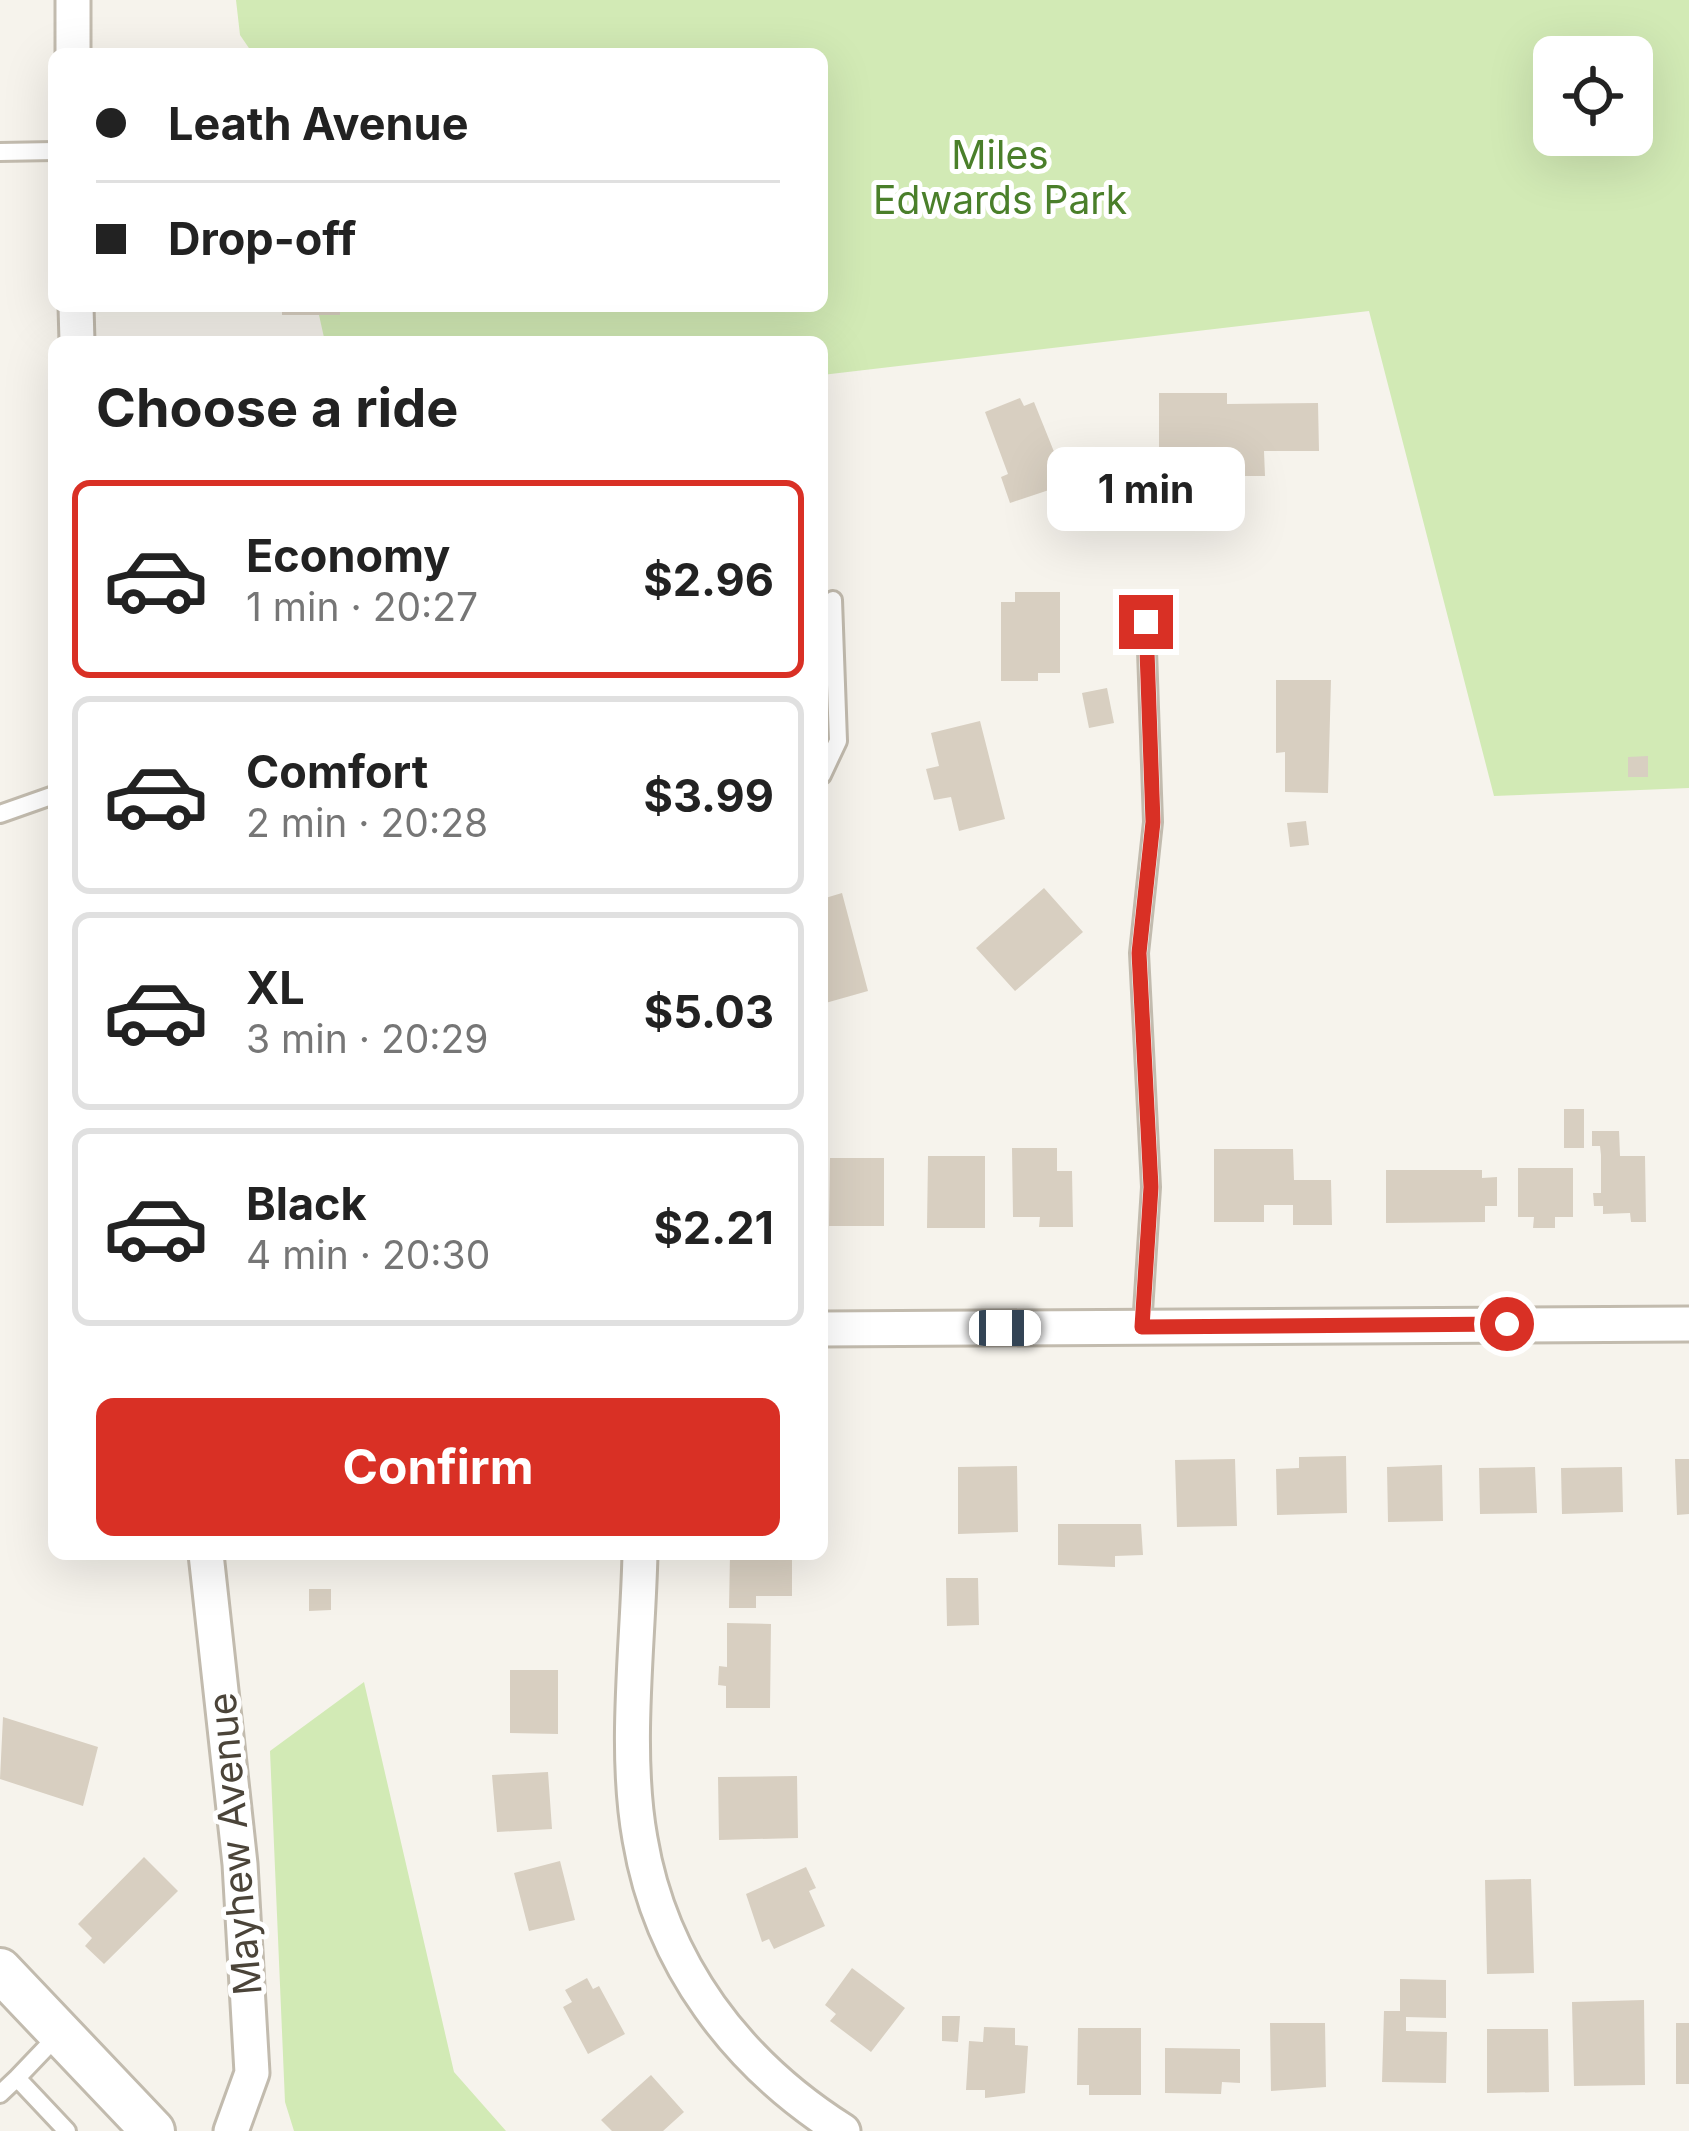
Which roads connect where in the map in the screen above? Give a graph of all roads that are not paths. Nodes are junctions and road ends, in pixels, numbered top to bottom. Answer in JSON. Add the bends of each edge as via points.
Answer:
{"nodes":[{"id":1,"x":73,"y":0,"type":"edge"},
{"id":2,"x":73,"y":48,"type":"edge"},
{"id":3,"x":48,"y":151,"type":"edge"},
{"id":4,"x":0,"y":152,"type":"edge"},
{"id":5,"x":833,"y":600,"type":"dead end"},
{"id":6,"x":1146,"y":622,"type":"dead end"},
{"id":7,"x":828,"y":762,"type":"edge"},
{"id":8,"x":48,"y":797,"type":"edge"},
{"id":9,"x":0,"y":814,"type":"edge"},
{"id":10,"x":1689,"y":1324,"type":"edge"},
{"id":11,"x":1142,"y":1327,"type":"junction"},
{"id":12,"x":828,"y":1329,"type":"edge"},
{"id":13,"x":207,"y":1560,"type":"edge"},
{"id":14,"x":640,"y":1560,"type":"edge"},
{"id":15,"x":4,"y":1986,"type":"edge"},
{"id":16,"x":61,"y":2032,"type":"junction"},
{"id":17,"x":16,"y":2078,"type":"junction"},
{"id":18,"x":0,"y":2094,"type":"edge"},
{"id":19,"x":67,"y":2131,"type":"edge"},
{"id":20,"x":153,"y":2131,"type":"edge"},
{"id":21,"x":231,"y":2131,"type":"edge"},
{"id":22,"x":843,"y":2131,"type":"edge"}],
"edges":[{"from":1,"to":2,"type":"street"},
{"from":3,"to":4,"type":"lane"},
{"from":5,"to":7,"type":"lane","via":[[838,740]]},
{"from":6,"to":11,"type":"lane","via":[[1153,822],[1139,953],[1151,1187]]},
{"from":8,"to":9,"type":"lane"},
{"from":10,"to":11,"type":"street"},
{"from":11,"to":12,"type":"street"},
{"from":13,"to":21,"type":"street","name":"Mayhew Avenue","via":[[240,1864],[252,2073]]},
{"from":14,"to":22,"type":"street","via":[[635,1785],[650,1886],[674,1950],[709,2009],[752,2062]]},
{"from":15,"to":16,"type":"street"},
{"from":16,"to":17,"type":"lane"},
{"from":16,"to":20,"type":"street"},
{"from":17,"to":18,"type":"lane"},
{"from":17,"to":19,"type":"lane"}]}
